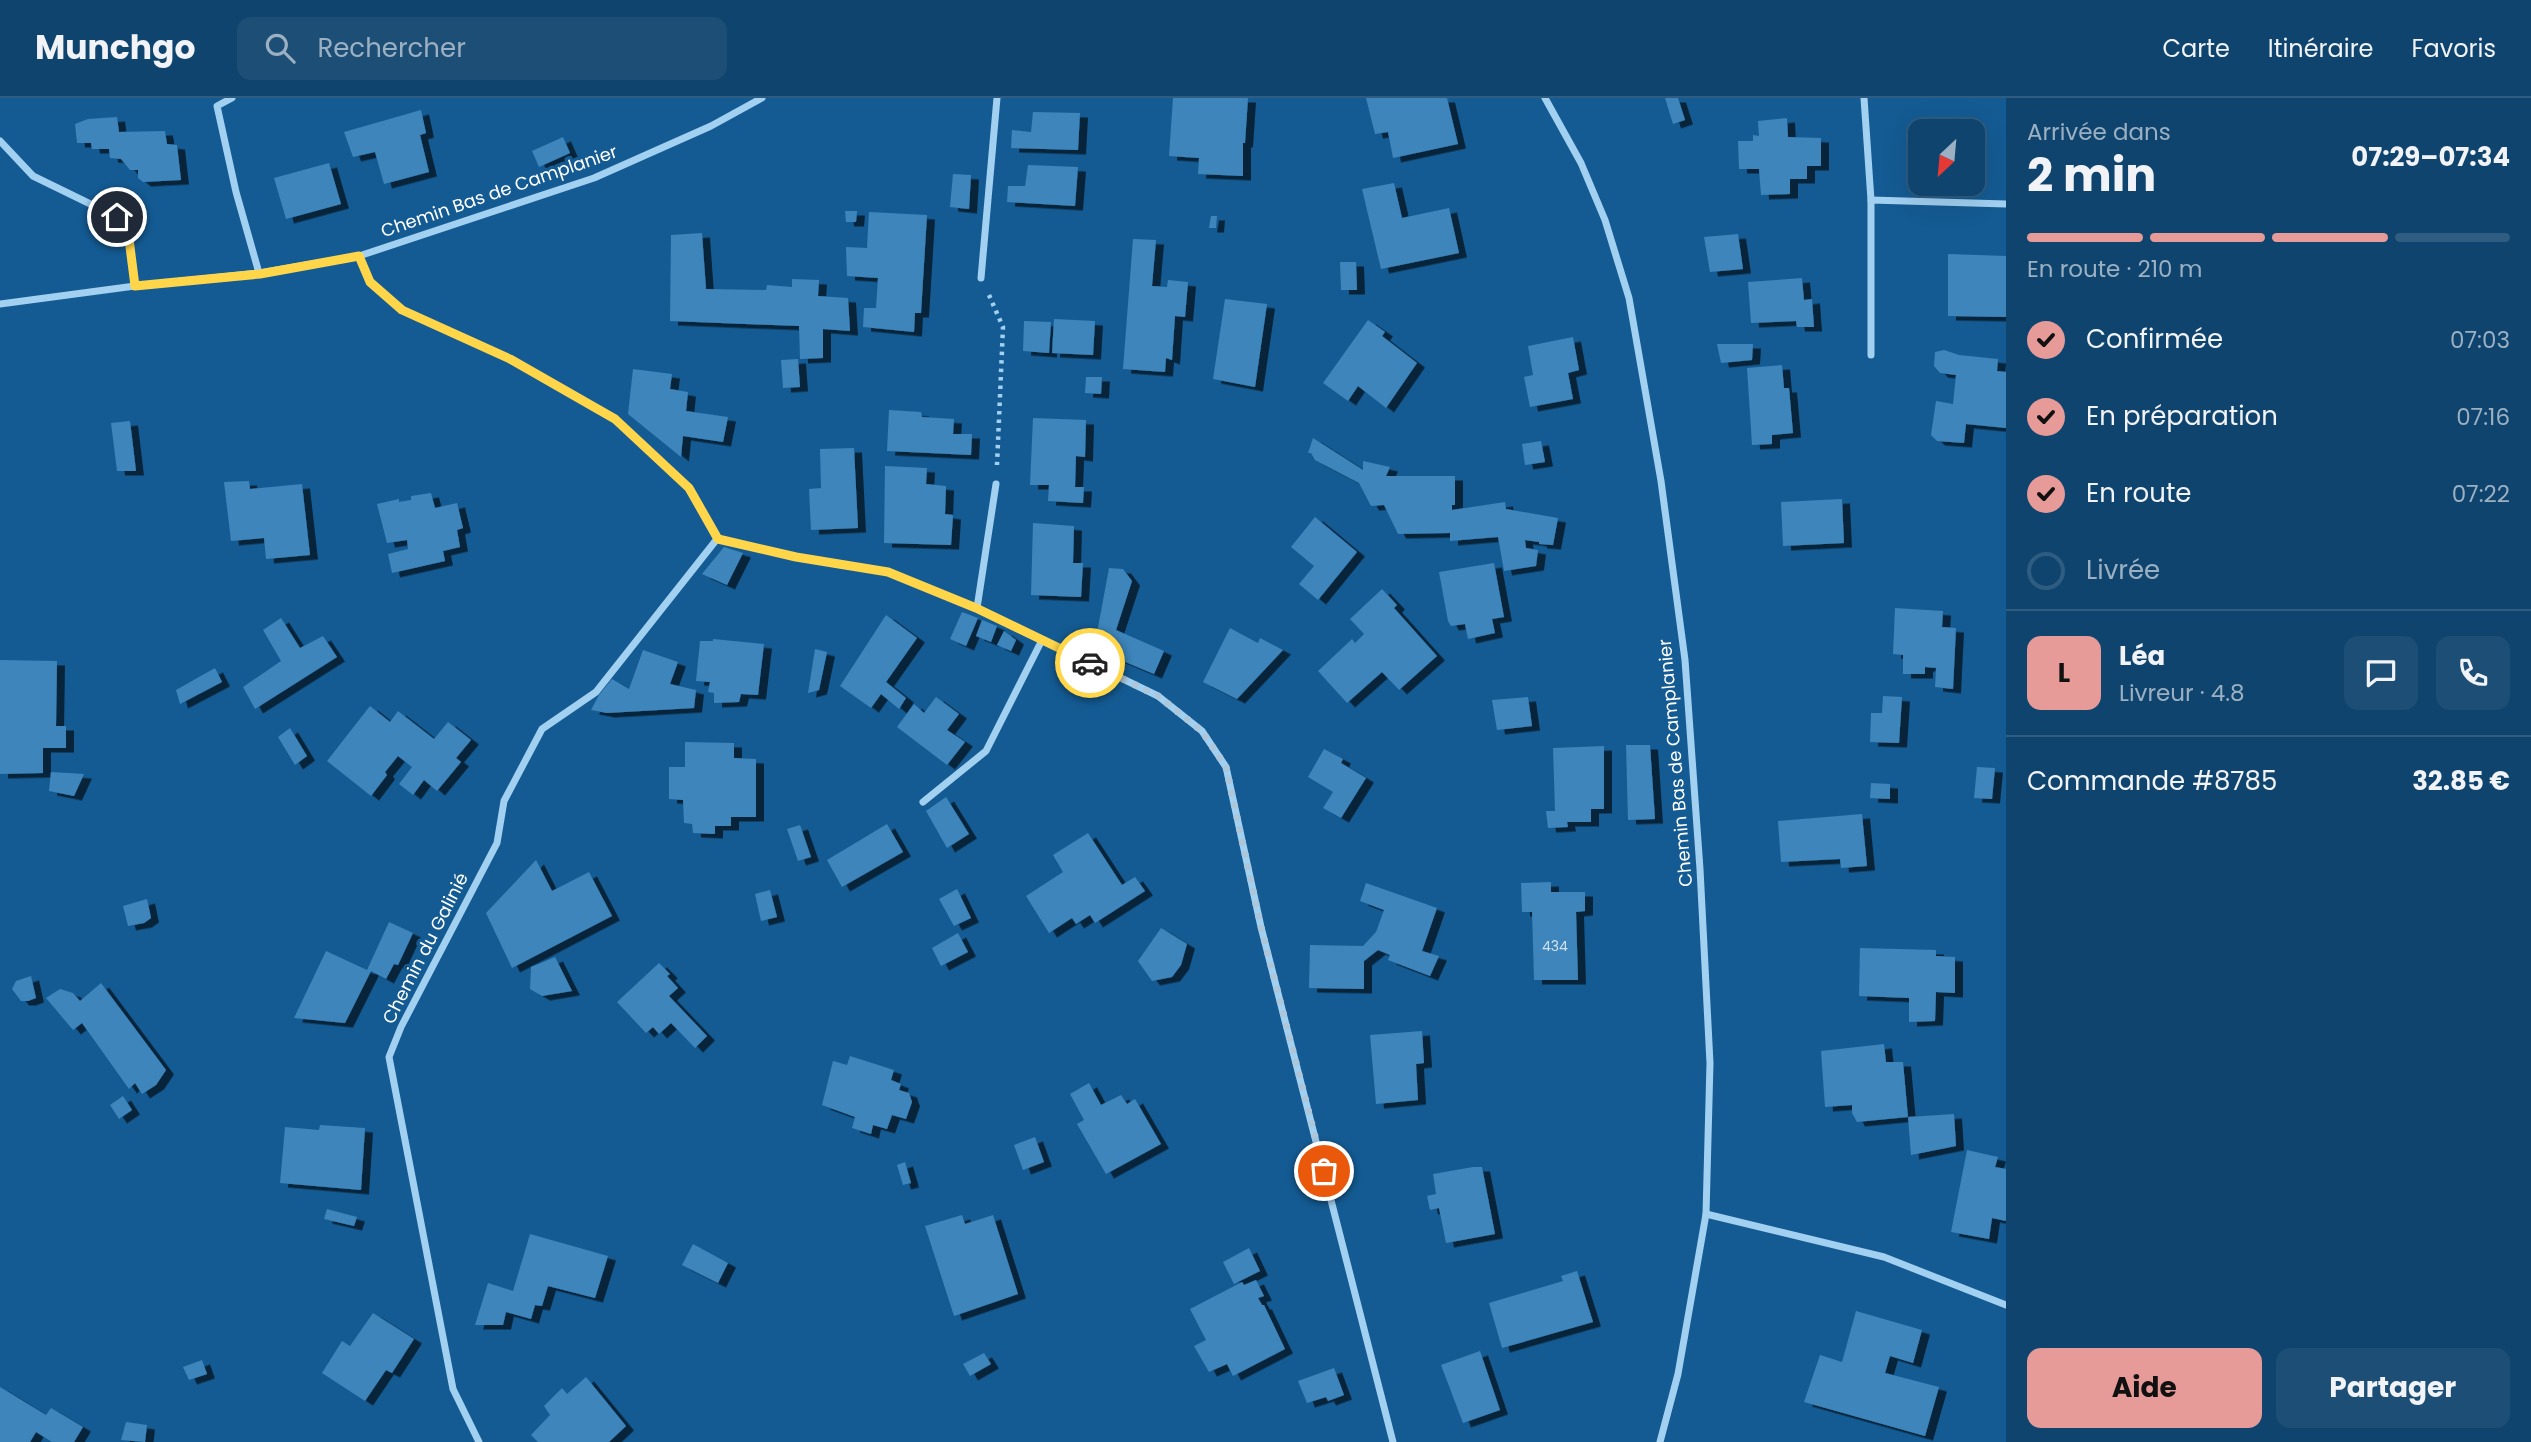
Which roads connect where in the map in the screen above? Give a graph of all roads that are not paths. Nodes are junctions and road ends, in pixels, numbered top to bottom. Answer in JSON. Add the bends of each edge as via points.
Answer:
{"nodes":[{"id":1,"x":232,"y":98,"type":"edge"},
{"id":2,"x":762,"y":98,"type":"edge"},
{"id":3,"x":998,"y":98,"type":"edge"},
{"id":4,"x":1545,"y":98,"type":"edge"},
{"id":5,"x":1864,"y":98,"type":"edge"},
{"id":6,"x":0,"y":141,"type":"edge"},
{"id":7,"x":1871,"y":200,"type":"junction"},
{"id":8,"x":2006,"y":204,"type":"edge"},
{"id":9,"x":359,"y":256,"type":"junction"},
{"id":10,"x":260,"y":274,"type":"junction"},
{"id":11,"x":981,"y":278,"type":"road end"},
{"id":12,"x":135,"y":286,"type":"junction"},
{"id":13,"x":0,"y":304,"type":"edge"},
{"id":14,"x":1871,"y":355,"type":"dead end"},
{"id":15,"x":996,"y":484,"type":"road end"},
{"id":16,"x":718,"y":539,"type":"junction"},
{"id":17,"x":976,"y":608,"type":"junction"},
{"id":18,"x":1042,"y":640,"type":"junction"},
{"id":19,"x":923,"y":802,"type":"dead end"},
{"id":20,"x":1706,"y":1214,"type":"junction"},
{"id":21,"x":2006,"y":1305,"type":"edge"},
{"id":22,"x":479,"y":1442,"type":"edge"},
{"id":23,"x":1393,"y":1442,"type":"edge"},
{"id":24,"x":1660,"y":1442,"type":"edge"}],
"edges":[{"from":1,"to":10,"type":"street","via":[[217,106]]},
{"from":2,"to":9,"type":"street","name":"Chemin Bas de Camplanier","via":[[594,178]]},
{"from":3,"to":11,"type":"street"},
{"from":4,"to":20,"type":"street","name":"Chemin Bas de Camplanier","via":[[1581,163],[1605,220],[1629,298],[1661,481],[1685,660],[1700,869],[1710,1063]]},
{"from":5,"to":7,"type":"street"},
{"from":6,"to":12,"type":"street","via":[[33,176],[117,217],[129,239]]},
{"from":7,"to":8,"type":"street"},
{"from":7,"to":14,"type":"street"},
{"from":9,"to":10,"type":"street","name":"Chemin Bas de Camplanier"},
{"from":9,"to":16,"type":"street","via":[[370,282],[402,310],[510,359],[615,419],[689,488]]},
{"from":10,"to":12,"type":"street","name":"Chemin Bas de Camplanier"},
{"from":12,"to":13,"type":"street","name":"Chemin Bas de Camplanier"},
{"from":15,"to":17,"type":"street"},
{"from":16,"to":17,"type":"street","via":[[888,572]]},
{"from":16,"to":22,"type":"street","name":"Chemin du Galinié","via":[[596,692],[542,729],[504,801],[497,843],[389,1057],[453,1389]]},
{"from":17,"to":18,"type":"street"},
{"from":18,"to":19,"type":"street","via":[[986,751]]},
{"from":18,"to":23,"type":"street","via":[[1158,696],[1202,731],[1226,767],[1261,927]]},
{"from":20,"to":21,"type":"street","via":[[1884,1256]]},
{"from":20,"to":24,"type":"street","name":"Chemin Bas de Camplanier","via":[[1678,1374]]}]}
